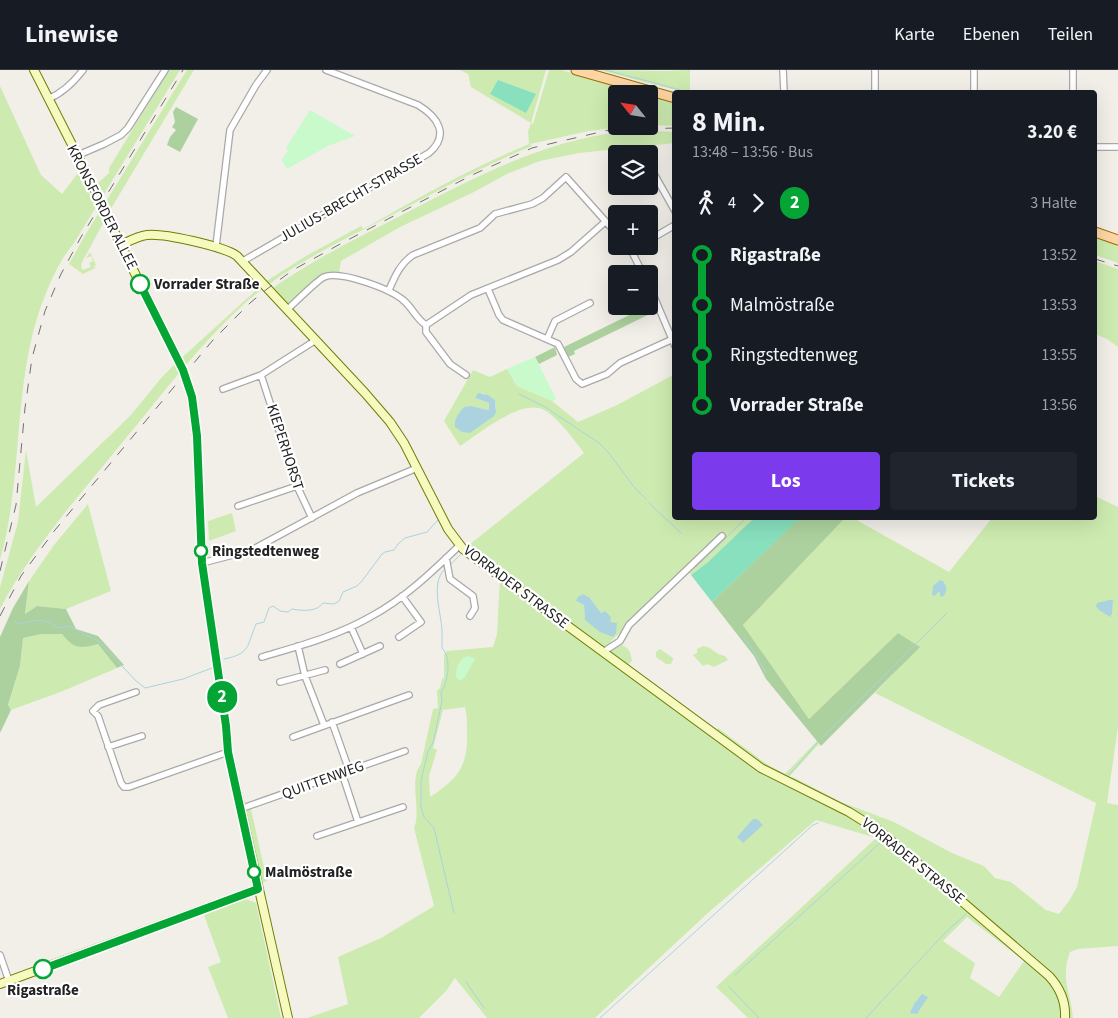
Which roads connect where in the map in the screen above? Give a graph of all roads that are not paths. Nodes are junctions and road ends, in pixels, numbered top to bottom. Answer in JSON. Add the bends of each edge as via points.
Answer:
{"nodes":[{"id":1,"x":34,"y":70,"type":"edge"},
{"id":2,"x":83,"y":70,"type":"edge"},
{"id":3,"x":165,"y":70,"type":"edge"},
{"id":4,"x":267,"y":70,"type":"edge"},
{"id":5,"x":326,"y":70,"type":"edge"},
{"id":6,"x":576,"y":70,"type":"edge"},
{"id":7,"x":783,"y":70,"type":"edge"},
{"id":8,"x":875,"y":70,"type":"edge"},
{"id":9,"x":974,"y":70,"type":"edge"},
{"id":10,"x":1074,"y":70,"type":"edge"},
{"id":11,"x":784,"y":90,"type":"edge"},
{"id":12,"x":875,"y":90,"type":"edge"},
{"id":13,"x":974,"y":90,"type":"edge"},
{"id":14,"x":1073,"y":90,"type":"edge"},
{"id":15,"x":672,"y":97,"type":"edge"},
{"id":16,"x":48,"y":99,"type":"junction"},
{"id":17,"x":1097,"y":147,"type":"edge"},
{"id":18,"x":1118,"y":147,"type":"edge"},
{"id":19,"x":76,"y":156,"type":"junction"},
{"id":20,"x":658,"y":181,"type":"edge"},
{"id":21,"x":672,"y":206,"type":"edge"},
{"id":22,"x":605,"y":222,"type":"junction"},
{"id":23,"x":608,"y":225,"type":"edge"},
{"id":24,"x":672,"y":228,"type":"edge"},
{"id":25,"x":1097,"y":233,"type":"edge"},
{"id":26,"x":658,"y":235,"type":"edge"},
{"id":27,"x":1118,"y":240,"type":"edge"},
{"id":28,"x":121,"y":245,"type":"junction"},
{"id":29,"x":216,"y":246,"type":"junction"},
{"id":30,"x":243,"y":262,"type":"junction"},
{"id":31,"x":488,"y":289,"type":"junction"},
{"id":32,"x":389,"y":290,"type":"junction"},
{"id":33,"x":590,"y":303,"type":"dead end"},
{"id":34,"x":658,"y":304,"type":"edge"},
{"id":35,"x":287,"y":310,"type":"junction"},
{"id":36,"x":426,"y":325,"type":"junction"},
{"id":37,"x":672,"y":335,"type":"edge"},
{"id":38,"x":548,"y":338,"type":"junction"},
{"id":39,"x":316,"y":340,"type":"junction"},
{"id":40,"x":672,"y":340,"type":"edge"},
{"id":41,"x":261,"y":375,"type":"junction"},
{"id":42,"x":466,"y":375,"type":"dead end"},
{"id":43,"x":223,"y":389,"type":"dead end"},
{"id":44,"x":417,"y":468,"type":"junction"},
{"id":45,"x":297,"y":486,"type":"junction"},
{"id":46,"x":238,"y":506,"type":"dead end"},
{"id":47,"x":312,"y":518,"type":"junction"},
{"id":48,"x":722,"y":536,"type":"dead end"},
{"id":49,"x":460,"y":545,"type":"junction"},
{"id":50,"x":446,"y":558,"type":"junction"},
{"id":51,"x":202,"y":563,"type":"junction"},
{"id":52,"x":402,"y":596,"type":"junction"},
{"id":53,"x":470,"y":616,"type":"dead end"},
{"id":54,"x":351,"y":627,"type":"junction"},
{"id":55,"x":399,"y":637,"type":"dead end"},
{"id":56,"x":298,"y":646,"type":"junction"},
{"id":57,"x":380,"y":646,"type":"dead end"},
{"id":58,"x":603,"y":652,"type":"junction"},
{"id":59,"x":363,"y":654,"type":"junction"},
{"id":60,"x":262,"y":657,"type":"dead end"},
{"id":61,"x":340,"y":664,"type":"dead end"},
{"id":62,"x":325,"y":670,"type":"dead end"},
{"id":63,"x":304,"y":676,"type":"junction"},
{"id":64,"x":280,"y":682,"type":"dead end"},
{"id":65,"x":136,"y":692,"type":"dead end"},
{"id":66,"x":408,"y":695,"type":"dead end"},
{"id":67,"x":332,"y":722,"type":"junction"},
{"id":68,"x":324,"y":725,"type":"junction"},
{"id":69,"x":142,"y":736,"type":"dead end"},
{"id":70,"x":293,"y":737,"type":"dead end"},
{"id":71,"x":108,"y":747,"type":"junction"},
{"id":72,"x":405,"y":751,"type":"dead end"},
{"id":73,"x":228,"y":752,"type":"junction"},
{"id":74,"x":349,"y":770,"type":"junction"},
{"id":75,"x":342,"y":773,"type":"junction"},
{"id":76,"x":403,"y":807,"type":"dead end"},
{"id":77,"x":240,"y":808,"type":"junction"},
{"id":78,"x":358,"y":822,"type":"junction"},
{"id":79,"x":317,"y":836,"type":"dead end"},
{"id":80,"x":258,"y":889,"type":"junction"},
{"id":81,"x":0,"y":955,"type":"edge"},
{"id":82,"x":9,"y":981,"type":"junction"},
{"id":83,"x":0,"y":984,"type":"edge"},
{"id":84,"x":288,"y":1018,"type":"edge"},
{"id":85,"x":1065,"y":1018,"type":"edge"}],
"edges":[{"from":1,"to":16,"type":"street","name":"KRONSFORDER ALLEE"},
{"from":2,"to":16,"type":"street","via":[[69,87]]},
{"from":3,"to":19,"type":"street","via":[[121,135]]},
{"from":4,"to":29,"type":"street","via":[[230,130]]},
{"from":5,"to":30,"type":"street","name":"JULIUS-BRECHT-STRASSE","via":[[430,112],[438,122],[439,140],[429,153]]},
{"from":6,"to":15,"type":"main road"},
{"from":7,"to":11,"type":"street"},
{"from":8,"to":12,"type":"street"},
{"from":9,"to":13,"type":"street"},
{"from":10,"to":14,"type":"street"},
{"from":16,"to":19,"type":"street","name":"KRONSFORDER ALLEE"},
{"from":17,"to":18,"type":"street"},
{"from":19,"to":28,"type":"street","name":"KRONSFORDER ALLEE","bridge":true},
{"from":20,"to":21,"type":"street"},
{"from":22,"to":23,"type":"street"},
{"from":22,"to":31,"type":"street","via":[[571,252]]},
{"from":22,"to":32,"type":"street","via":[[566,177],[538,201],[495,214],[480,228],[405,260]]},
{"from":24,"to":26,"type":"street"},
{"from":25,"to":27,"type":"main road"},
{"from":28,"to":29,"type":"street","name":"VORRADER STRASSE","via":[[148,235]]},
{"from":28,"to":51,"type":"street","name":"KRONSFORDER ALLEE","via":[[183,370],[192,397],[197,436]]},
{"from":29,"to":30,"type":"street","name":"VORRADER STRASSE"},
{"from":30,"to":35,"type":"street","name":"VORRADER STRASSE"},
{"from":31,"to":36,"type":"street","via":[[465,298]]},
{"from":31,"to":38,"type":"street","via":[[503,320]]},
{"from":32,"to":35,"type":"street","via":[[366,282],[323,277]]},
{"from":32,"to":36,"type":"street","via":[[408,303]]},
{"from":33,"to":38,"type":"street","via":[[555,321]]},
{"from":34,"to":37,"type":"street"},
{"from":35,"to":39,"type":"street","name":"VORRADER STRASSE"},
{"from":36,"to":42,"type":"street","via":[[426,332],[450,364]]},
{"from":38,"to":40,"type":"street","via":[[558,344],[576,379],[582,384]]},
{"from":39,"to":41,"type":"street"},
{"from":39,"to":44,"type":"street","name":"VORRADER STRASSE","via":[[390,422]]},
{"from":41,"to":43,"type":"street"},
{"from":41,"to":45,"type":"street","name":"KIEPERHORST"},
{"from":44,"to":47,"type":"street","via":[[357,493]]},
{"from":44,"to":49,"type":"street","name":"VORRADER STRASSE","via":[[448,529]]},
{"from":45,"to":46,"type":"street"},
{"from":45,"to":47,"type":"street","name":"KIEPERHORST"},
{"from":47,"to":51,"type":"street","via":[[252,550]]},
{"from":48,"to":58,"type":"street","via":[[629,625],[620,641]]},
{"from":49,"to":50,"type":"street"},
{"from":49,"to":58,"type":"street","name":"VORRADER STRASSE"},
{"from":50,"to":52,"type":"street"},
{"from":50,"to":53,"type":"street","via":[[450,579],[473,596],[475,608]]},
{"from":51,"to":73,"type":"street","name":"KRONSFORDER ALLEE"},
{"from":52,"to":54,"type":"street"},
{"from":52,"to":55,"type":"street","via":[[421,622]]},
{"from":54,"to":56,"type":"street"},
{"from":54,"to":59,"type":"street"},
{"from":56,"to":60,"type":"street"},
{"from":56,"to":63,"type":"street"},
{"from":57,"to":59,"type":"street"},
{"from":58,"to":85,"type":"street","name":"VORRADER STRASSE","via":[[761,768],[849,812],[881,832],[1049,976],[1062,994]]},
{"from":59,"to":61,"type":"street"},
{"from":62,"to":63,"type":"street"},
{"from":63,"to":64,"type":"street"},
{"from":63,"to":68,"type":"street"},
{"from":65,"to":71,"type":"street","via":[[99,705],[93,711],[98,716]]},
{"from":66,"to":67,"type":"street"},
{"from":67,"to":68,"type":"street"},
{"from":67,"to":74,"type":"street"},
{"from":68,"to":70,"type":"street"},
{"from":69,"to":71,"type":"street"},
{"from":71,"to":73,"type":"street","via":[[124,787]]},
{"from":72,"to":74,"type":"street","name":"QUITTENWEG"},
{"from":73,"to":77,"type":"street","name":"KRONSFORDER ALLEE"},
{"from":74,"to":75,"type":"street","name":"QUITTENWEG"},
{"from":75,"to":77,"type":"street","name":"QUITTENWEG"},
{"from":75,"to":78,"type":"street"},
{"from":76,"to":78,"type":"street"},
{"from":77,"to":80,"type":"street","name":"KRONSFORDER ALLEE"},
{"from":78,"to":79,"type":"street"},
{"from":80,"to":82,"type":"street"},
{"from":80,"to":84,"type":"street","name":"KRONSFORDER ALLEE"},
{"from":81,"to":82,"type":"street"},
{"from":82,"to":83,"type":"street"}]}
